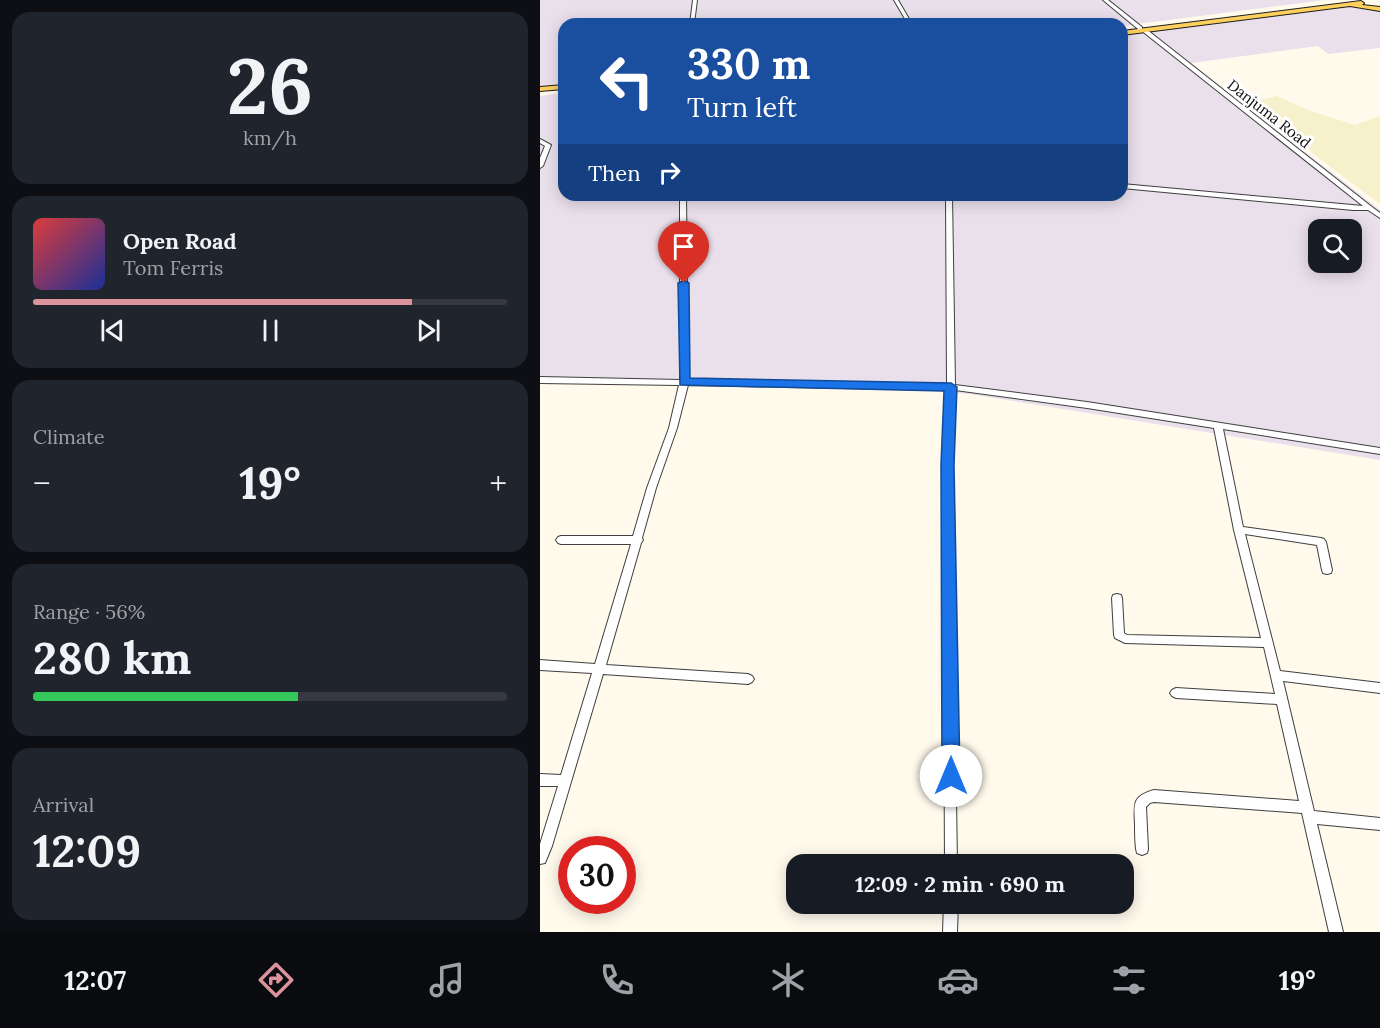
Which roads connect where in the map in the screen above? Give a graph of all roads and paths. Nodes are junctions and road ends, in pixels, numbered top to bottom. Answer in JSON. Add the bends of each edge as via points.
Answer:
{"nodes":[{"id":1,"x":695,"y":0,"type":"edge"},
{"id":2,"x":896,"y":0,"type":"edge"},
{"id":3,"x":1105,"y":0,"type":"edge"},
{"id":4,"x":1358,"y":1,"type":"edge"},
{"id":5,"x":1343,"y":3,"type":"edge"},
{"id":6,"x":1379,"y":7,"type":"edge"},
{"id":7,"x":693,"y":18,"type":"edge"},
{"id":8,"x":906,"y":18,"type":"edge"},
{"id":9,"x":1128,"y":18,"type":"edge"},
{"id":10,"x":1128,"y":18,"type":"edge"},
{"id":11,"x":1142,"y":29,"type":"junction"},
{"id":12,"x":1128,"y":30,"type":"edge"},
{"id":13,"x":558,"y":90,"type":"edge"},
{"id":14,"x":540,"y":91,"type":"edge"},
{"id":15,"x":540,"y":141,"type":"edge"},
{"id":16,"x":540,"y":166,"type":"edge"},
{"id":17,"x":1128,"y":187,"type":"edge"},
{"id":18,"x":683,"y":201,"type":"edge"},
{"id":19,"x":949,"y":201,"type":"edge"},
{"id":20,"x":1370,"y":208,"type":"junction"},
{"id":21,"x":1380,"y":216,"type":"edge"},
{"id":22,"x":540,"y":380,"type":"edge"},
{"id":23,"x":684,"y":382,"type":"junction"},
{"id":24,"x":951,"y":387,"type":"junction"},
{"id":25,"x":1218,"y":425,"type":"junction"},
{"id":26,"x":1380,"y":451,"type":"edge"},
{"id":27,"x":1239,"y":530,"type":"junction"},
{"id":28,"x":561,"y":540,"type":"dead end"},
{"id":29,"x":638,"y":540,"type":"junction"},
{"id":30,"x":1327,"y":570,"type":"dead end"},
{"id":31,"x":1117,"y":598,"type":"dead end"},
{"id":32,"x":1268,"y":643,"type":"junction"},
{"id":33,"x":540,"y":665,"type":"edge"},
{"id":34,"x":600,"y":670,"type":"junction"},
{"id":35,"x":1276,"y":675,"type":"junction"},
{"id":36,"x":748,"y":679,"type":"dead end"},
{"id":37,"x":1380,"y":688,"type":"edge"},
{"id":38,"x":1176,"y":693,"type":"dead end"},
{"id":39,"x":1281,"y":699,"type":"junction"},
{"id":40,"x":540,"y":780,"type":"edge"},
{"id":41,"x":566,"y":781,"type":"junction"},
{"id":42,"x":1308,"y":812,"type":"junction"},
{"id":43,"x":1380,"y":824,"type":"edge"},
{"id":44,"x":1142,"y":849,"type":"dead end"},
{"id":45,"x":951,"y":854,"type":"edge"},
{"id":46,"x":540,"y":858,"type":"edge"},
{"id":47,"x":951,"y":914,"type":"edge"},
{"id":48,"x":950,"y":932,"type":"edge"},
{"id":49,"x":1336,"y":932,"type":"edge"}],
"edges":[{"from":1,"to":7,"type":"street"},
{"from":2,"to":8,"type":"street"},
{"from":3,"to":10,"type":"street","name":"Danjuma Road"},
{"from":4,"to":5,"type":"main road"},
{"from":4,"to":6,"type":"main road"},
{"from":5,"to":6,"type":"main road"},
{"from":5,"to":11,"type":"main road"},
{"from":9,"to":11,"type":"street","name":"Danjuma Road"},
{"from":11,"to":12,"type":"main road"},
{"from":11,"to":20,"type":"street","name":"Danjuma Road"},
{"from":13,"to":14,"type":"main road"},
{"from":15,"to":16,"type":"street","via":[[548,145]]},
{"from":17,"to":20,"type":"street"},
{"from":18,"to":23,"type":"street"},
{"from":19,"to":24,"type":"street"},
{"from":20,"to":21,"type":"street","name":"Danjuma Road"},
{"from":22,"to":23,"type":"street"},
{"from":23,"to":24,"type":"street"},
{"from":23,"to":29,"type":"street","via":[[674,429]]},
{"from":24,"to":25,"type":"street"},
{"from":24,"to":45,"type":"street","via":[[947,465]]},
{"from":25,"to":26,"type":"street"},
{"from":25,"to":27,"type":"street"},
{"from":27,"to":30,"type":"street","via":[[1321,542]]},
{"from":27,"to":32,"type":"street"},
{"from":28,"to":29,"type":"street"},
{"from":29,"to":34,"type":"street"},
{"from":31,"to":32,"type":"street","via":[[1119,634],[1125,639]]},
{"from":32,"to":35,"type":"street"},
{"from":33,"to":34,"type":"street"},
{"from":34,"to":36,"type":"street"},
{"from":34,"to":41,"type":"street"},
{"from":35,"to":37,"type":"street"},
{"from":35,"to":39,"type":"street"},
{"from":38,"to":39,"type":"street"},
{"from":39,"to":42,"type":"street"},
{"from":40,"to":41,"type":"street"},
{"from":41,"to":46,"type":"street"},
{"from":42,"to":43,"type":"street"},
{"from":42,"to":44,"type":"street","via":[[1154,796],[1140,805]]},
{"from":42,"to":49,"type":"street"},
{"from":47,"to":48,"type":"street"}]}
